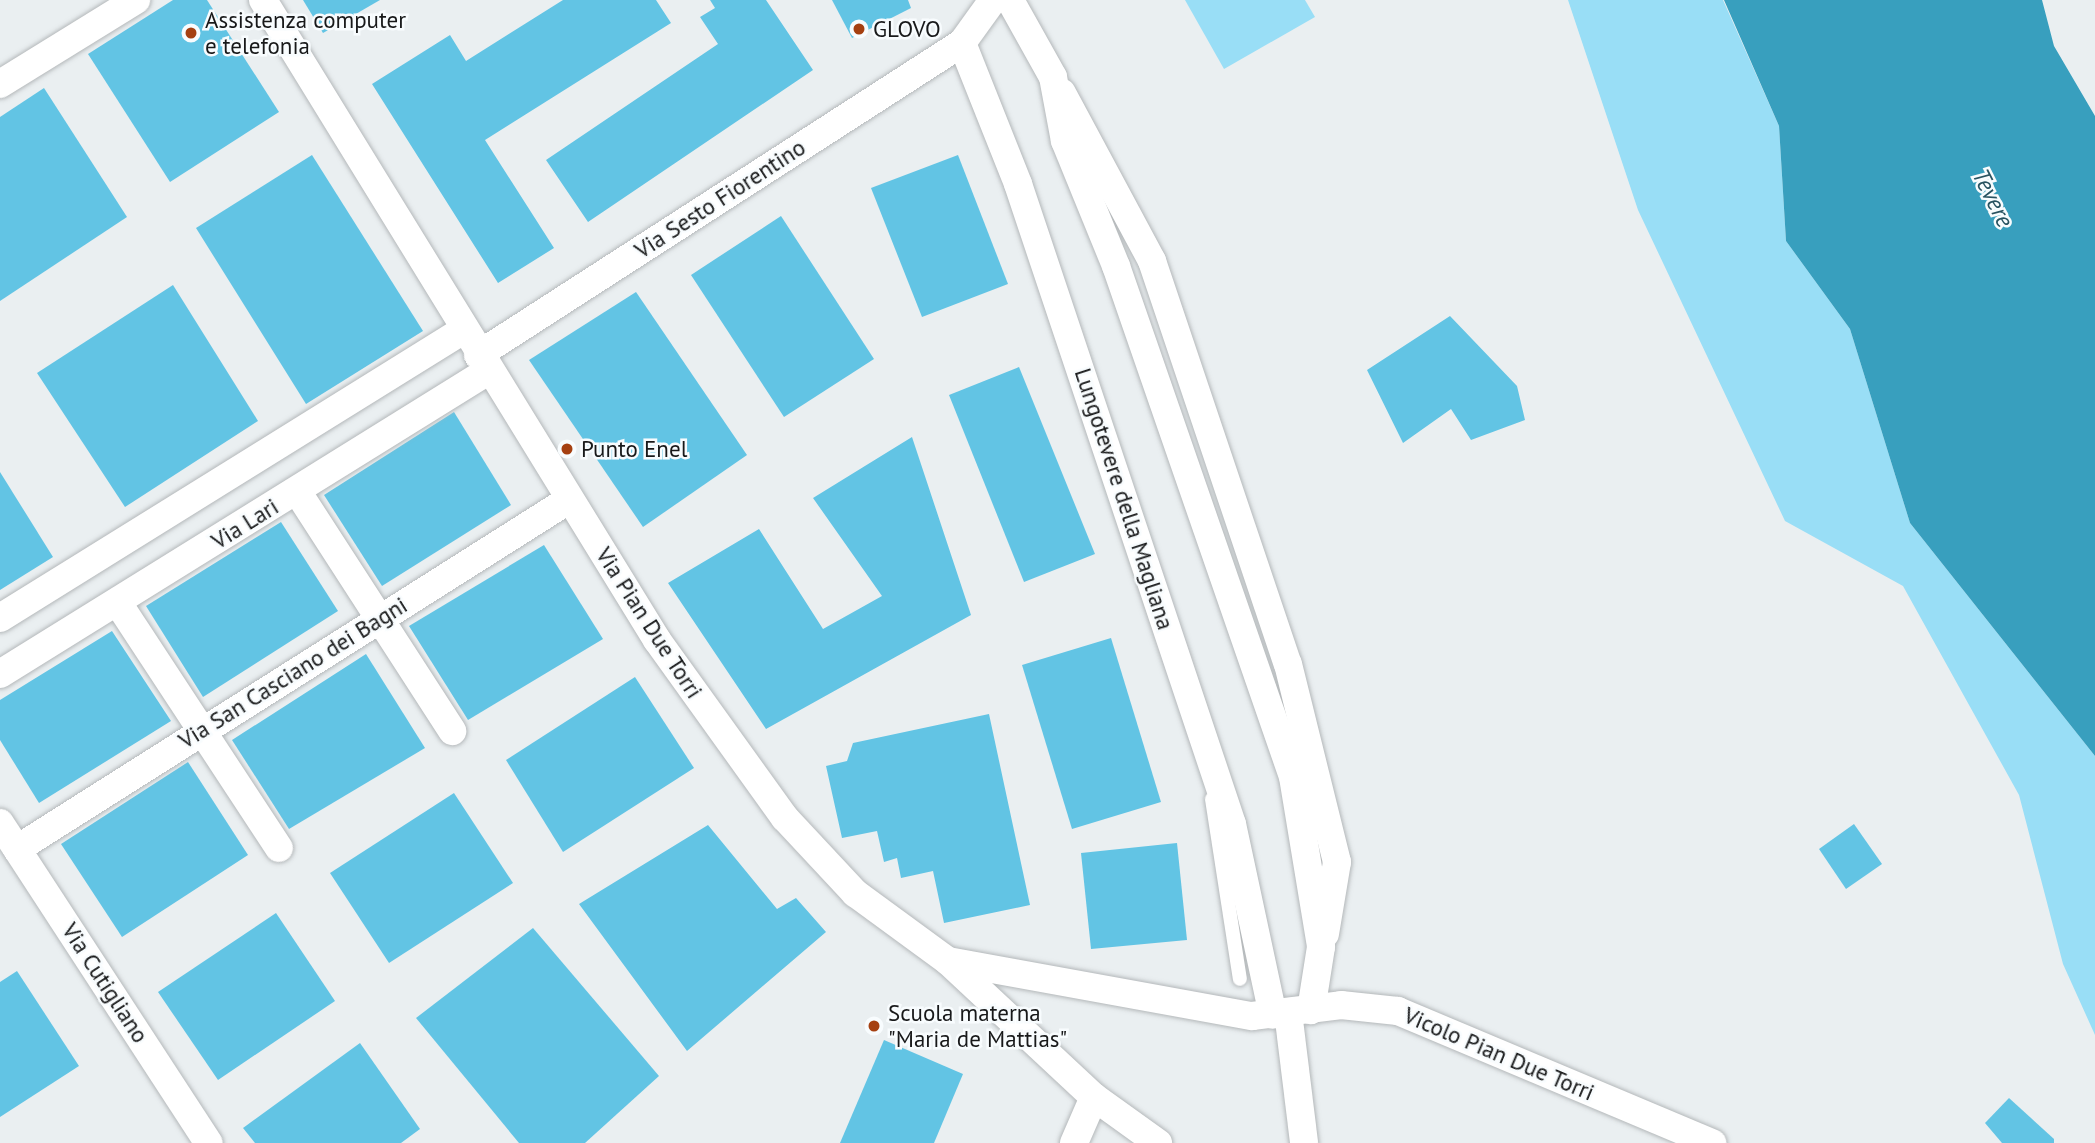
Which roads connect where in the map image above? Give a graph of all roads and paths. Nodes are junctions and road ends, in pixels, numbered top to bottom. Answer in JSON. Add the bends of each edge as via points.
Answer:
{"nodes":[{"id":1,"x":136,"y":0,"type":"edge"},
{"id":2,"x":263,"y":0,"type":"edge"},
{"id":3,"x":993,"y":0,"type":"edge"},
{"id":4,"x":1010,"y":0,"type":"edge"},
{"id":5,"x":962,"y":43,"type":"junction"},
{"id":6,"x":0,"y":84,"type":"edge"},
{"id":7,"x":462,"y":331,"type":"junction"},
{"id":8,"x":483,"y":363,"type":"junction"},
{"id":9,"x":298,"y":491,"type":"junction"},
{"id":10,"x":570,"y":499,"type":"junction"},
{"id":11,"x":118,"y":603,"type":"junction"},
{"id":12,"x":0,"y":618,"type":"edge"},
{"id":13,"x":379,"y":619,"type":"junction"},
{"id":14,"x":0,"y":674,"type":"edge"},
{"id":15,"x":203,"y":731,"type":"junction"},
{"id":16,"x":452,"y":731,"type":"dead end"},
{"id":17,"x":1202,"y":738,"type":"junction"},
{"id":18,"x":0,"y":823,"type":"edge"},
{"id":19,"x":279,"y":848,"type":"dead end"},
{"id":20,"x":17,"y":849,"type":"junction"},
{"id":21,"x":948,"y":961,"type":"junction"},
{"id":22,"x":1240,"y":979,"type":"dead end"},
{"id":23,"x":1290,"y":1012,"type":"junction"},
{"id":24,"x":1094,"y":1097,"type":"junction"},
{"id":25,"x":209,"y":1143,"type":"edge"},
{"id":26,"x":1074,"y":1143,"type":"edge"},
{"id":27,"x":1158,"y":1143,"type":"edge"},
{"id":28,"x":1304,"y":1143,"type":"edge"},
{"id":29,"x":1712,"y":1143,"type":"edge"}],
"edges":[{"from":1,"to":6,"type":"street"},
{"from":2,"to":7,"type":"street","name":"Via Pian Due Torri"},
{"from":3,"to":5,"type":"street"},
{"from":4,"to":23,"type":"street","name":"Lungotevere della Magliana","via":[[1053,77],[1065,141],[1116,266],[1289,764],[1321,947]]},
{"from":5,"to":8,"type":"street","name":"Via Sesto Fiorentino"},
{"from":5,"to":17,"type":"street","name":"Lungotevere della Magliana","via":[[1018,184]]},
{"from":7,"to":8,"type":"street","name":"Via Pian Due Torri"},
{"from":7,"to":12,"type":"street"},
{"from":8,"to":9,"type":"street","name":"Via Lari"},
{"from":8,"to":10,"type":"street","name":"Via Pian Due Torri"},
{"from":9,"to":11,"type":"street","name":"Via Lari"},
{"from":9,"to":13,"type":"street"},
{"from":10,"to":13,"type":"street","name":"Via San Casciano dei Bagni"},
{"from":10,"to":21,"type":"street","name":"Via Pian Due Torri","via":[[696,697],[785,818],[855,893]]},
{"from":11,"to":14,"type":"street","name":"Via Lari"},
{"from":11,"to":15,"type":"street"},
{"from":13,"to":15,"type":"street","name":"Via San Casciano dei Bagni"},
{"from":13,"to":16,"type":"street"},
{"from":15,"to":19,"type":"street"},
{"from":15,"to":20,"type":"street","name":"Via San Casciano dei Bagni"},
{"from":17,"to":22,"type":"lane"},
{"from":17,"to":23,"type":"street","name":"Lungotevere della Magliana"},
{"from":18,"to":20,"type":"street","name":"Via Cutigliano"},
{"from":20,"to":25,"type":"street","name":"Via Cutigliano"},
{"from":21,"to":23,"type":"street","name":"Vicolo Pian Due Torri","via":[[1188,1008]]},
{"from":21,"to":24,"type":"street","name":"Via Pian Due Torri"},
{"from":23,"to":28,"type":"street","name":"Lungotevere della Magliana"},
{"from":23,"to":29,"type":"street","name":"Vicolo Pian Due Torri","via":[[1341,1005],[1398,1011]]},
{"from":24,"to":26,"type":"street"},
{"from":24,"to":27,"type":"street","name":"Via Pian Due Torri"}]}
